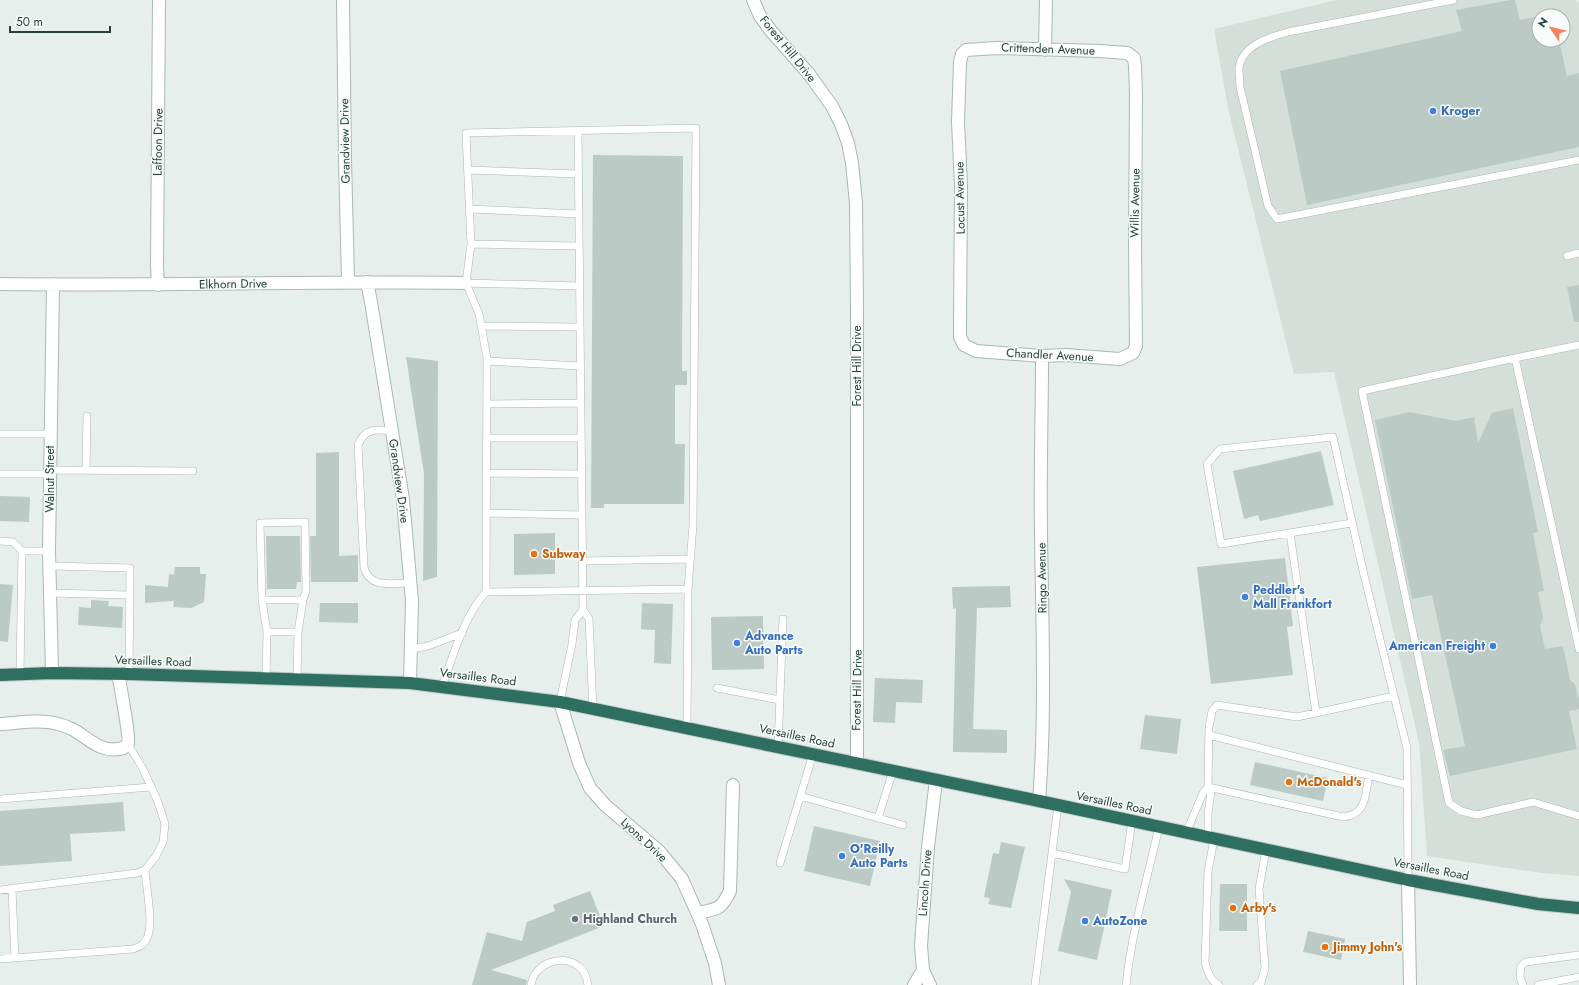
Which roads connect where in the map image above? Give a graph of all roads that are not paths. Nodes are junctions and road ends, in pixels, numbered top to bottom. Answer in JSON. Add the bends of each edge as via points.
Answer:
{"nodes":[{"id":1,"x":159,"y":0,"type":"edge"},
{"id":2,"x":344,"y":0,"type":"edge"},
{"id":3,"x":753,"y":0,"type":"edge"},
{"id":4,"x":1046,"y":0,"type":"edge"},
{"id":5,"x":1453,"y":0,"type":"edge"},
{"id":6,"x":1045,"y":50,"type":"junction"},
{"id":7,"x":964,"y":52,"type":"joint"},
{"id":8,"x":1132,"y":56,"type":"joint"},
{"id":9,"x":578,"y":131,"type":"junction"},
{"id":10,"x":1579,"y":160,"type":"edge"},
{"id":11,"x":468,"y":170,"type":"junction"},
{"id":12,"x":578,"y":174,"type":"junction"},
{"id":13,"x":469,"y":209,"type":"junction"},
{"id":14,"x":579,"y":214,"type":"junction"},
{"id":15,"x":471,"y":244,"type":"junction"},
{"id":16,"x":579,"y":246,"type":"junction"},
{"id":17,"x":1579,"y":253,"type":"edge"},
{"id":18,"x":1568,"y":256,"type":"dead end"},
{"id":19,"x":348,"y":282,"type":"junction"},
{"id":20,"x":367,"y":282,"type":"junction"},
{"id":21,"x":466,"y":283,"type":"junction"},
{"id":22,"x":0,"y":284,"type":"edge"},
{"id":23,"x":53,"y":284,"type":"junction"},
{"id":24,"x":158,"y":285,"type":"junction"},
{"id":25,"x":579,"y":286,"type":"junction"},
{"id":26,"x":482,"y":326,"type":"junction"},
{"id":27,"x":580,"y":327,"type":"junction"},
{"id":28,"x":964,"y":345,"type":"joint"},
{"id":29,"x":1579,"y":345,"type":"edge"},
{"id":30,"x":1135,"y":350,"type":"joint"},
{"id":31,"x":1042,"y":356,"type":"junction"},
{"id":32,"x":1515,"y":358,"type":"junction"},
{"id":33,"x":487,"y":361,"type":"junction"},
{"id":34,"x":580,"y":366,"type":"junction"},
{"id":35,"x":581,"y":403,"type":"junction"},
{"id":36,"x":487,"y":404,"type":"junction"},
{"id":37,"x":87,"y":416,"type":"dead end"},
{"id":38,"x":392,"y":431,"type":"junction"},
{"id":39,"x":0,"y":434,"type":"edge"},
{"id":40,"x":50,"y":434,"type":"junction"},
{"id":41,"x":487,"y":438,"type":"junction"},
{"id":42,"x":581,"y":438,"type":"junction"},
{"id":43,"x":86,"y":470,"type":"junction"},
{"id":44,"x":193,"y":471,"type":"dead end"},
{"id":45,"x":50,"y":472,"type":"junction"},
{"id":46,"x":487,"y":473,"type":"junction"},
{"id":47,"x":0,"y":474,"type":"edge"},
{"id":48,"x":582,"y":474,"type":"junction"},
{"id":49,"x":487,"y":514,"type":"junction"},
{"id":50,"x":582,"y":515,"type":"junction"},
{"id":51,"x":1352,"y":523,"type":"junction"},
{"id":52,"x":1290,"y":533,"type":"junction"},
{"id":53,"x":0,"y":541,"type":"edge"},
{"id":54,"x":22,"y":551,"type":"junction"},
{"id":55,"x":49,"y":551,"type":"junction"},
{"id":56,"x":690,"y":560,"type":"junction"},
{"id":57,"x":582,"y":561,"type":"junction"},
{"id":58,"x":50,"y":566,"type":"junction"},
{"id":59,"x":410,"y":583,"type":"junction"},
{"id":60,"x":688,"y":589,"type":"junction"},
{"id":61,"x":583,"y":591,"type":"junction"},
{"id":62,"x":486,"y":592,"type":"junction"},
{"id":63,"x":51,"y":593,"type":"junction"},
{"id":64,"x":129,"y":595,"type":"junction"},
{"id":65,"x":262,"y":600,"type":"junction"},
{"id":66,"x":304,"y":600,"type":"junction"},
{"id":67,"x":583,"y":610,"type":"junction"},
{"id":68,"x":783,"y":619,"type":"dead end"},
{"id":69,"x":267,"y":632,"type":"junction"},
{"id":70,"x":298,"y":632,"type":"junction"},
{"id":71,"x":462,"y":634,"type":"junction"},
{"id":72,"x":411,"y":649,"type":"junction"},
{"id":73,"x":1579,"y":649,"type":"edge"},
{"id":74,"x":52,"y":673,"type":"junction"},
{"id":75,"x":20,"y":674,"type":"junction"},
{"id":76,"x":124,"y":674,"type":"junction"},
{"id":77,"x":0,"y":675,"type":"edge"},
{"id":78,"x":266,"y":678,"type":"junction"},
{"id":79,"x":297,"y":679,"type":"junction"},
{"id":80,"x":410,"y":682,"type":"junction"},
{"id":81,"x":442,"y":687,"type":"junction"},
{"id":82,"x":717,"y":688,"type":"dead end"},
{"id":83,"x":1394,"y":696,"type":"junction"},
{"id":84,"x":780,"y":700,"type":"junction"},
{"id":85,"x":560,"y":702,"type":"junction"},
{"id":86,"x":593,"y":709,"type":"junction"},
{"id":87,"x":1316,"y":713,"type":"junction"},
{"id":88,"x":0,"y":724,"type":"edge"},
{"id":89,"x":687,"y":728,"type":"junction"},
{"id":90,"x":1209,"y":735,"type":"junction"},
{"id":91,"x":128,"y":744,"type":"junction"},
{"id":92,"x":778,"y":746,"type":"junction"},
{"id":93,"x":813,"y":754,"type":"junction"},
{"id":94,"x":857,"y":762,"type":"junction"},
{"id":95,"x":893,"y":770,"type":"junction"},
{"id":96,"x":1369,"y":776,"type":"junction"},
{"id":97,"x":936,"y":780,"type":"junction"},
{"id":98,"x":733,"y":785,"type":"dead end"},
{"id":99,"x":1407,"y":785,"type":"junction"},
{"id":100,"x":152,"y":787,"type":"junction"},
{"id":101,"x":1208,"y":787,"type":"junction"},
{"id":102,"x":800,"y":796,"type":"junction"},
{"id":103,"x":0,"y":799,"type":"edge"},
{"id":104,"x":1039,"y":801,"type":"junction"},
{"id":105,"x":1058,"y":805,"type":"junction"},
{"id":106,"x":1579,"y":816,"type":"edge"},
{"id":107,"x":878,"y":818,"type":"junction"},
{"id":108,"x":1132,"y":821,"type":"junction"},
{"id":109,"x":903,"y":825,"type":"dead end"},
{"id":110,"x":1159,"y":827,"type":"junction"},
{"id":111,"x":1186,"y":833,"type":"junction"},
{"id":112,"x":1211,"y":838,"type":"junction"},
{"id":113,"x":1266,"y":850,"type":"junction"},
{"id":114,"x":1052,"y":853,"type":"junction"},
{"id":115,"x":780,"y":863,"type":"dead end"},
{"id":116,"x":145,"y":870,"type":"junction"},
{"id":117,"x":1408,"y":880,"type":"junction"},
{"id":118,"x":12,"y":889,"type":"junction"},
{"id":119,"x":0,"y":890,"type":"edge"},
{"id":120,"x":1579,"y":908,"type":"edge"},
{"id":121,"x":698,"y":913,"type":"junction"},
{"id":122,"x":1579,"y":955,"type":"edge"},
{"id":123,"x":15,"y":958,"type":"junction"},
{"id":124,"x":0,"y":959,"type":"edge"},
{"id":125,"x":923,"y":970,"type":"junction"},
{"id":126,"x":1579,"y":977,"type":"edge"},
{"id":127,"x":531,"y":985,"type":"edge"},
{"id":128,"x":588,"y":985,"type":"edge"},
{"id":129,"x":719,"y":985,"type":"edge"},
{"id":130,"x":914,"y":985,"type":"edge"},
{"id":131,"x":930,"y":985,"type":"edge"},
{"id":132,"x":1035,"y":985,"type":"edge"},
{"id":133,"x":1126,"y":985,"type":"edge"},
{"id":134,"x":1219,"y":985,"type":"edge"},
{"id":135,"x":1257,"y":985,"type":"edge"},
{"id":136,"x":1410,"y":985,"type":"edge"},
{"id":137,"x":1523,"y":985,"type":"edge"},
{"id":138,"x":1538,"y":985,"type":"edge"}],
"edges":[{"from":1,"to":24,"type":"street","name":"Laffoon Drive","via":[[156,267]]},
{"from":2,"to":19,"type":"street","name":"Grandview Drive"},
{"from":3,"to":94,"type":"street","name":"Forest Hill Drive","via":[[771,32],[809,74],[832,106],[848,143],[852,163],[857,309]]},
{"from":4,"to":6,"type":"street"},
{"from":5,"to":10,"type":"lane","via":[[1288,32],[1269,38],[1244,54],[1239,68],[1240,87],[1268,206],[1277,219]]},
{"from":6,"to":7,"type":"street","name":"Crittenden Avenue","via":[[997,48],[969,49]]},
{"from":6,"to":8,"type":"street","name":"Crittenden Avenue","via":[[1108,51]]},
{"from":7,"to":28,"type":"street","name":"Locust Avenue","via":[[960,62],[958,122],[961,186],[960,336]]},
{"from":8,"to":30,"type":"street","name":"Willis Avenue","via":[[1136,94]]},
{"from":9,"to":11,"type":"lane","via":[[466,133]]},
{"from":9,"to":12,"type":"lane"},
{"from":9,"to":56,"type":"lane","via":[[696,128],[693,525]]},
{"from":11,"to":12,"type":"lane"},
{"from":11,"to":13,"type":"lane"},
{"from":12,"to":14,"type":"lane"},
{"from":13,"to":14,"type":"lane"},
{"from":13,"to":15,"type":"lane"},
{"from":14,"to":16,"type":"lane"},
{"from":15,"to":16,"type":"lane"},
{"from":15,"to":21,"type":"lane"},
{"from":16,"to":25,"type":"lane"},
{"from":17,"to":18,"type":"lane"},
{"from":19,"to":20,"type":"street","name":"Elkhorn Drive"},
{"from":19,"to":24,"type":"street","name":"Elkhorn Drive"},
{"from":20,"to":21,"type":"street","name":"Elkhorn Drive"},
{"from":20,"to":38,"type":"street","name":"Grandview Drive"},
{"from":21,"to":25,"type":"lane"},
{"from":21,"to":26,"type":"lane"},
{"from":22,"to":23,"type":"street","name":"Elkhorn Drive"},
{"from":23,"to":24,"type":"street","name":"Elkhorn Drive"},
{"from":23,"to":40,"type":"street","name":"Walnut Street"},
{"from":25,"to":27,"type":"lane"},
{"from":26,"to":27,"type":"lane"},
{"from":26,"to":33,"type":"lane"},
{"from":27,"to":34,"type":"lane"},
{"from":28,"to":31,"type":"street","name":"Chandler Avenue","via":[[976,351]]},
{"from":29,"to":32,"type":"lane"},
{"from":30,"to":31,"type":"street","name":"Chandler Avenue","via":[[1130,355],[1120,358]]},
{"from":31,"to":104,"type":"street","name":"Ringo Avenue","via":[[1042,758]]},
{"from":32,"to":73,"type":"lane"},
{"from":32,"to":106,"type":"lane","via":[[1362,391],[1449,803],[1461,811],[1477,815],[1533,802]]},
{"from":33,"to":34,"type":"lane"},
{"from":33,"to":36,"type":"lane"},
{"from":34,"to":35,"type":"lane"},
{"from":35,"to":36,"type":"lane"},
{"from":35,"to":42,"type":"lane"},
{"from":36,"to":41,"type":"lane"},
{"from":37,"to":43,"type":"lane"},
{"from":38,"to":59,"type":"street","name":"Grandview Drive","via":[[403,499]]},
{"from":38,"to":59,"type":"lane","via":[[375,429],[360,438],[358,445],[364,567],[369,578],[375,582]]},
{"from":39,"to":40,"type":"lane"},
{"from":40,"to":45,"type":"street","name":"Walnut Street"},
{"from":41,"to":42,"type":"lane"},
{"from":41,"to":46,"type":"lane"},
{"from":42,"to":48,"type":"lane"},
{"from":43,"to":44,"type":"lane"},
{"from":43,"to":45,"type":"lane"},
{"from":45,"to":47,"type":"lane"},
{"from":45,"to":55,"type":"street","name":"Walnut Street"},
{"from":46,"to":48,"type":"lane"},
{"from":46,"to":49,"type":"lane"},
{"from":48,"to":50,"type":"lane"},
{"from":49,"to":50,"type":"lane"},
{"from":49,"to":62,"type":"lane"},
{"from":50,"to":57,"type":"lane"},
{"from":51,"to":52,"type":"lane"},
{"from":51,"to":52,"type":"lane","via":[[1333,437],[1220,449],[1207,464],[1221,544]]},
{"from":51,"to":83,"type":"lane"},
{"from":52,"to":87,"type":"lane"},
{"from":53,"to":54,"type":"lane","via":[[13,542]]},
{"from":54,"to":55,"type":"lane"},
{"from":54,"to":75,"type":"lane"},
{"from":55,"to":58,"type":"street","name":"Walnut Street"},
{"from":56,"to":57,"type":"lane"},
{"from":56,"to":60,"type":"lane"},
{"from":57,"to":61,"type":"lane"},
{"from":58,"to":63,"type":"street","name":"Walnut Street"},
{"from":58,"to":64,"type":"lane","via":[[130,568]]},
{"from":59,"to":72,"type":"street","name":"Grandview Drive"},
{"from":60,"to":61,"type":"lane"},
{"from":60,"to":89,"type":"lane"},
{"from":61,"to":62,"type":"lane"},
{"from":61,"to":67,"type":"lane"},
{"from":62,"to":71,"type":"lane","via":[[478,600]]},
{"from":63,"to":64,"type":"lane"},
{"from":63,"to":74,"type":"street","name":"Walnut Street"},
{"from":64,"to":76,"type":"lane"},
{"from":65,"to":66,"type":"lane"},
{"from":65,"to":66,"type":"lane","via":[[260,523],[305,522]]},
{"from":65,"to":69,"type":"lane"},
{"from":66,"to":70,"type":"lane"},
{"from":67,"to":85,"type":"lane","via":[[575,620]]},
{"from":67,"to":86,"type":"lane","via":[[589,619]]},
{"from":68,"to":84,"type":"lane"},
{"from":69,"to":70,"type":"lane"},
{"from":69,"to":78,"type":"lane"},
{"from":70,"to":79,"type":"lane"},
{"from":71,"to":72,"type":"lane"},
{"from":71,"to":81,"type":"lane"},
{"from":72,"to":80,"type":"street","name":"Grandview Drive"},
{"from":74,"to":75,"type":"highway","name":"Versailles Road"},
{"from":74,"to":76,"type":"highway","name":"Versailles Road"},
{"from":75,"to":77,"type":"highway","name":"Versailles Road"},
{"from":76,"to":78,"type":"highway","name":"Versailles Road"},
{"from":76,"to":91,"type":"street"},
{"from":78,"to":79,"type":"highway","name":"Versailles Road"},
{"from":79,"to":80,"type":"highway","name":"Versailles Road"},
{"from":80,"to":81,"type":"highway","name":"Versailles Road"},
{"from":81,"to":85,"type":"highway","name":"Versailles Road"},
{"from":82,"to":84,"type":"lane"},
{"from":83,"to":87,"type":"lane"},
{"from":83,"to":99,"type":"lane","via":[[1407,748]]},
{"from":84,"to":92,"type":"lane"},
{"from":85,"to":86,"type":"highway","name":"Versailles Road"},
{"from":85,"to":121,"type":"street","name":"Lyons Drive","via":[[579,763],[590,788],[605,805],[659,851],[682,879]]},
{"from":86,"to":89,"type":"highway","name":"Versailles Road"},
{"from":87,"to":90,"type":"lane","via":[[1297,717],[1217,705],[1212,711]]},
{"from":88,"to":91,"type":"street","via":[[57,723],[71,728],[101,748],[117,750]]},
{"from":89,"to":92,"type":"highway","name":"Versailles Road"},
{"from":90,"to":96,"type":"lane"},
{"from":90,"to":101,"type":"lane"},
{"from":91,"to":100,"type":"lane"},
{"from":92,"to":93,"type":"highway","name":"Versailles Road"},
{"from":93,"to":94,"type":"highway","name":"Versailles Road"},
{"from":93,"to":102,"type":"lane"},
{"from":94,"to":95,"type":"highway","name":"Versailles Road"},
{"from":95,"to":97,"type":"highway","name":"Versailles Road"},
{"from":95,"to":107,"type":"lane"},
{"from":96,"to":99,"type":"lane"},
{"from":96,"to":101,"type":"lane","via":[[1362,807],[1357,814],[1344,817]]},
{"from":97,"to":104,"type":"highway","name":"Versailles Road"},
{"from":97,"to":125,"type":"street","name":"Lincoln Drive","via":[[921,946]]},
{"from":98,"to":121,"type":"street","via":[[730,891],[724,903],[715,910]]},
{"from":99,"to":117,"type":"lane"},
{"from":100,"to":103,"type":"lane"},
{"from":100,"to":116,"type":"lane","via":[[165,824],[163,842]]},
{"from":101,"to":111,"type":"lane"},
{"from":101,"to":112,"type":"lane","via":[[1211,792],[1208,814]]},
{"from":102,"to":107,"type":"lane"},
{"from":102,"to":115,"type":"lane"},
{"from":104,"to":105,"type":"highway","name":"Versailles Road"},
{"from":105,"to":108,"type":"highway","name":"Versailles Road"},
{"from":105,"to":114,"type":"lane"},
{"from":107,"to":109,"type":"lane"},
{"from":108,"to":110,"type":"highway","name":"Versailles Road"},
{"from":108,"to":114,"type":"lane","via":[[1125,869]]},
{"from":110,"to":111,"type":"highway","name":"Versailles Road"},
{"from":110,"to":133,"type":"lane","via":[[1137,917]]},
{"from":111,"to":112,"type":"highway","name":"Versailles Road"},
{"from":112,"to":113,"type":"highway","name":"Versailles Road"},
{"from":112,"to":134,"type":"lane","via":[[1205,962],[1214,983]]},
{"from":113,"to":117,"type":"highway","name":"Versailles Road"},
{"from":113,"to":135,"type":"lane","via":[[1259,889],[1265,968],[1261,983]]},
{"from":114,"to":132,"type":"lane"},
{"from":116,"to":118,"type":"lane"},
{"from":116,"to":123,"type":"lane","via":[[150,929],[147,940],[141,946],[132,949]]},
{"from":117,"to":120,"type":"highway","name":"Versailles Road","via":[[1538,904]]},
{"from":117,"to":136,"type":"street"},
{"from":118,"to":119,"type":"lane"},
{"from":118,"to":123,"type":"lane"},
{"from":121,"to":129,"type":"street","name":"Lyons Drive","via":[[714,960]]},
{"from":122,"to":137,"type":"lane","via":[[1526,962],[1521,966],[1520,977]]},
{"from":123,"to":124,"type":"lane"},
{"from":125,"to":130,"type":"street"},
{"from":125,"to":131,"type":"street","name":"Lincoln Drive"},
{"from":126,"to":138,"type":"lane"},
{"from":127,"to":128,"type":"lane","via":[[532,978],[545,964],[564,960],[579,966],[587,977]]}]}
